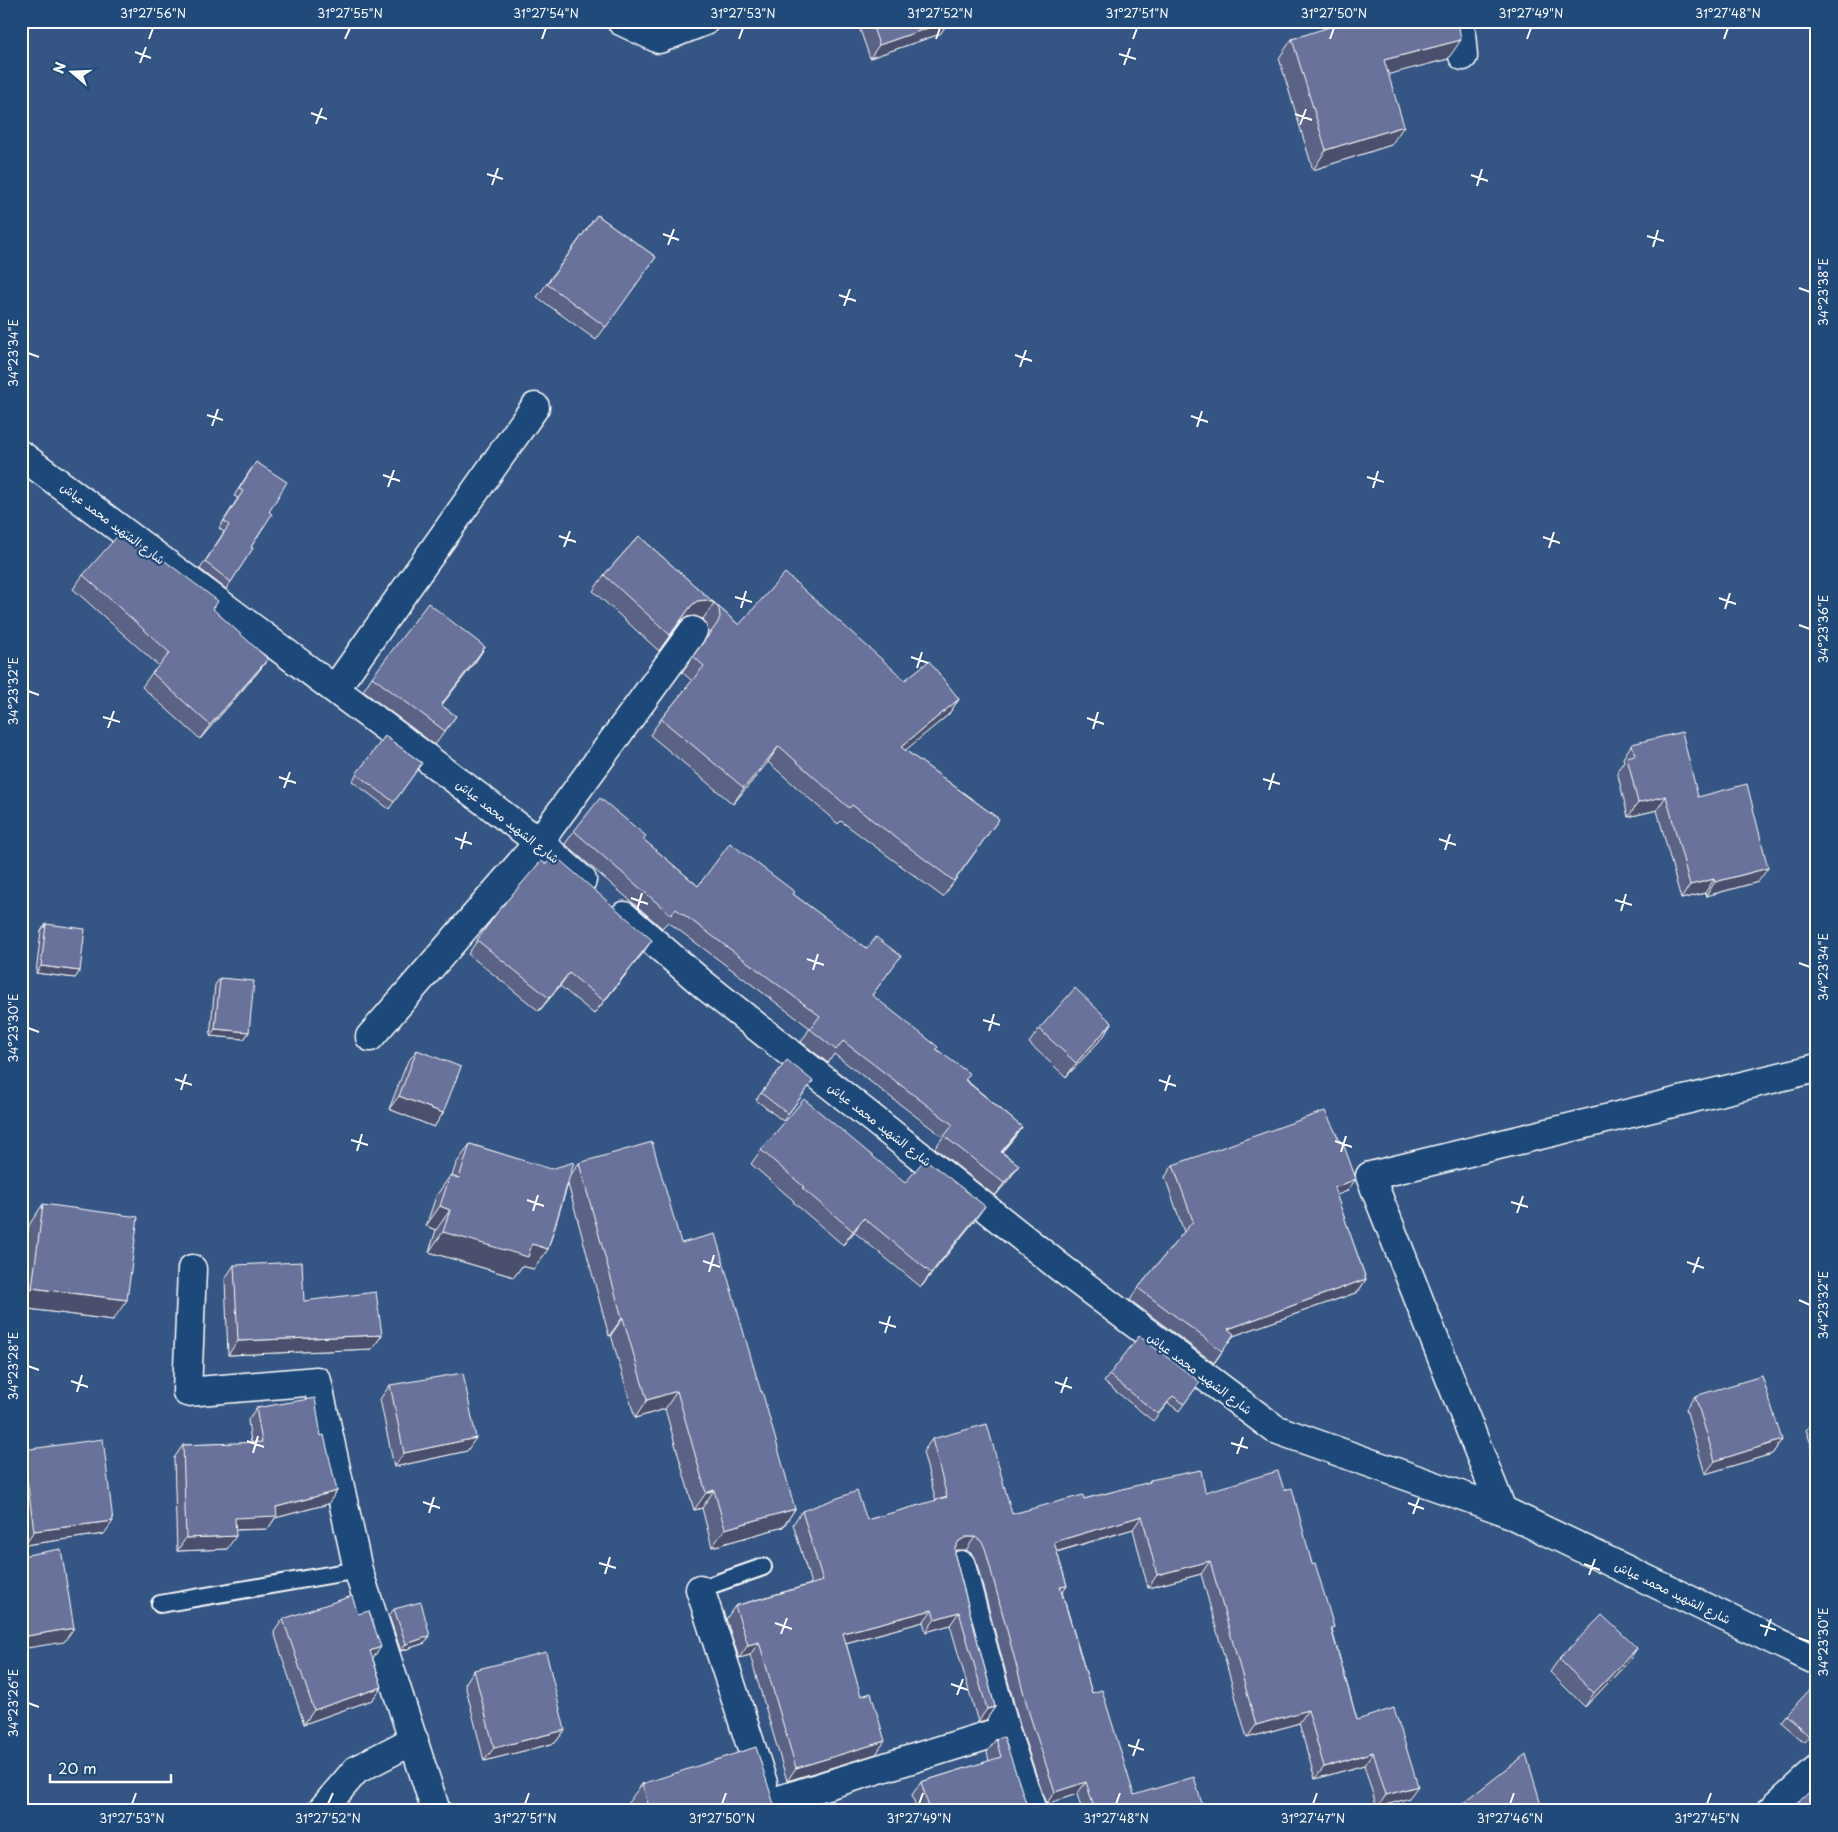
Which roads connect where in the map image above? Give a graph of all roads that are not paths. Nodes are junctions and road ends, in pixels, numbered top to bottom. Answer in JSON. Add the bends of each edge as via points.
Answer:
{"nodes":[{"id":1,"x":621,"y":21,"type":"edge"},
{"id":2,"x":704,"y":21,"type":"edge"},
{"id":3,"x":1460,"y":21,"type":"edge"},
{"id":4,"x":1463,"y":56,"type":"dead end"},
{"id":5,"x":535,"y":408,"type":"dead end"},
{"id":6,"x":21,"y":455,"type":"edge"},
{"id":7,"x":693,"y":631,"type":"dead end"},
{"id":8,"x":335,"y":689,"type":"junction"},
{"id":9,"x":539,"y":842,"type":"junction"},
{"id":10,"x":370,"y":1037,"type":"dead end"},
{"id":11,"x":1817,"y":1068,"type":"edge"},
{"id":12,"x":192,"y":1269,"type":"dead end"},
{"id":13,"x":1502,"y":1510,"type":"junction"},
{"id":14,"x":962,"y":1565,"type":"dead end"},
{"id":15,"x":763,"y":1567,"type":"dead end"},
{"id":16,"x":358,"y":1570,"type":"junction"},
{"id":17,"x":700,"y":1590,"type":"joint"},
{"id":18,"x":160,"y":1604,"type":"dead end"},
{"id":19,"x":1817,"y":1661,"type":"edge"},
{"id":20,"x":1005,"y":1730,"type":"junction"},
{"id":21,"x":414,"y":1740,"type":"junction"},
{"id":22,"x":1817,"y":1769,"type":"edge"},
{"id":23,"x":771,"y":1807,"type":"edge"},
{"id":24,"x":321,"y":1811,"type":"edge"},
{"id":25,"x":436,"y":1811,"type":"edge"},
{"id":26,"x":1032,"y":1811,"type":"edge"},
{"id":27,"x":1772,"y":1811,"type":"edge"}],
"edges":[{"from":1,"to":2,"type":"street","via":[[659,39]]},
{"from":3,"to":4,"type":"street"},
{"from":5,"to":8,"type":"street"},
{"from":6,"to":8,"type":"street","name":"شارع الشهيد محمد عياش"},
{"from":7,"to":9,"type":"street"},
{"from":8,"to":9,"type":"street","name":"شارع الشهيد محمد عياش"},
{"from":9,"to":10,"type":"street"},
{"from":9,"to":13,"type":"street","name":"شارع الشهيد محمد عياش","via":[[703,984],[1061,1268],[1275,1430]]},
{"from":11,"to":13,"type":"street","via":[[1370,1176]]},
{"from":12,"to":16,"type":"street","via":[[187,1392],[317,1381]]},
{"from":13,"to":19,"type":"street","name":"شارع الشهيد محمد عياش"},
{"from":14,"to":20,"type":"street"},
{"from":15,"to":17,"type":"lane"},
{"from":16,"to":18,"type":"lane"},
{"from":16,"to":21,"type":"street"},
{"from":17,"to":23,"type":"street"},
{"from":20,"to":23,"type":"street"},
{"from":20,"to":26,"type":"street"},
{"from":21,"to":24,"type":"street","via":[[356,1770]]},
{"from":21,"to":25,"type":"street"},
{"from":22,"to":27,"type":"street"}]}
